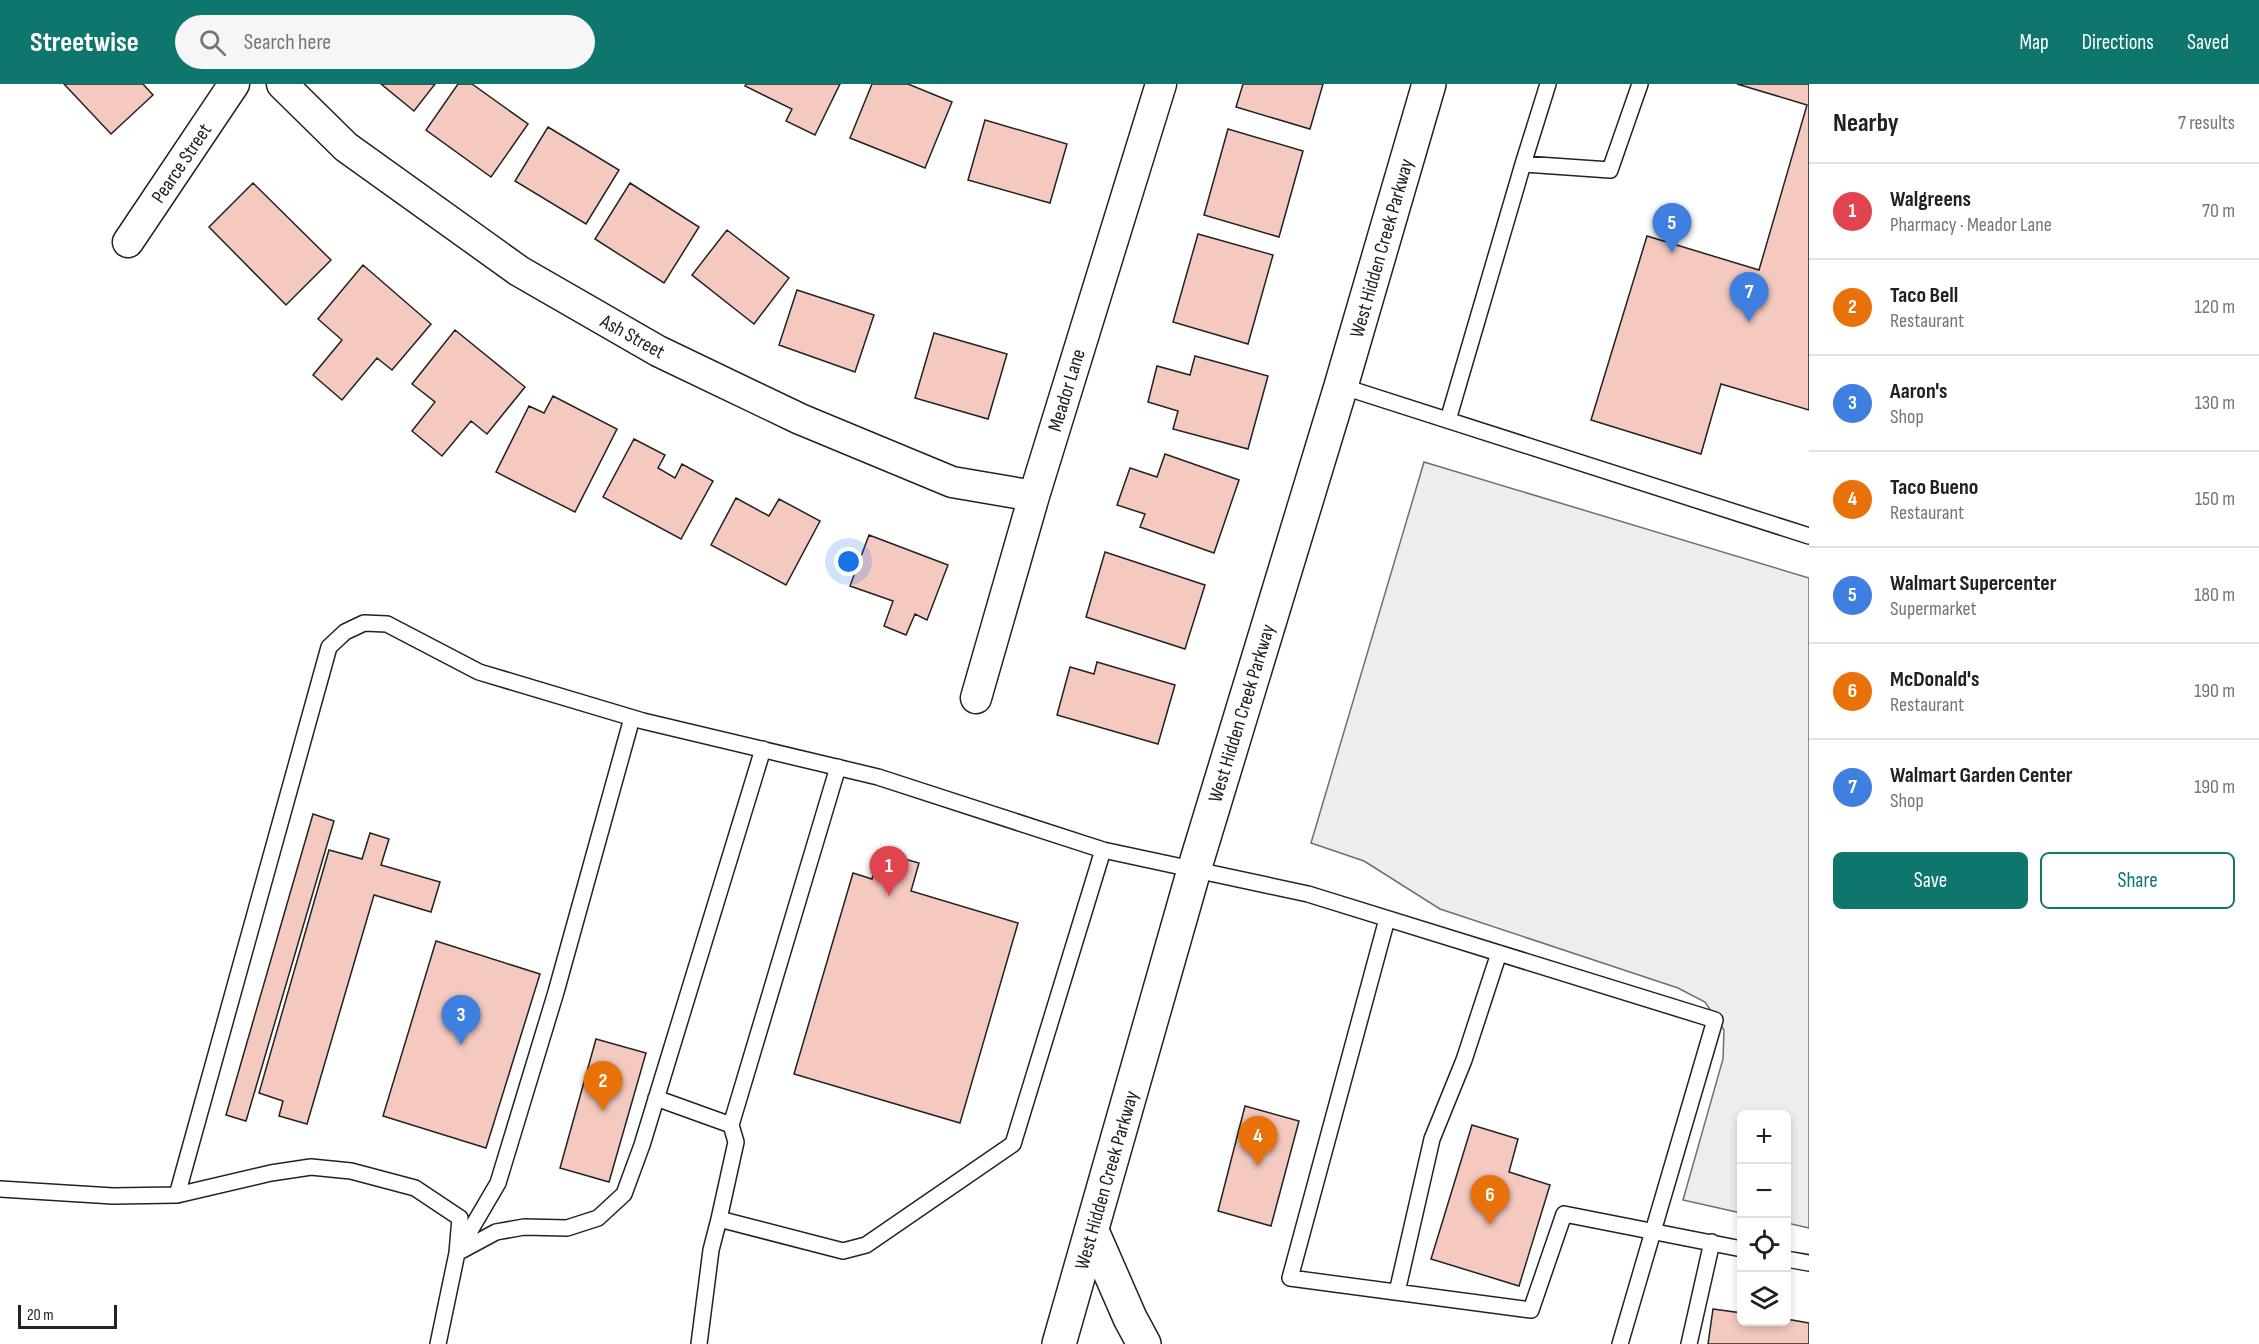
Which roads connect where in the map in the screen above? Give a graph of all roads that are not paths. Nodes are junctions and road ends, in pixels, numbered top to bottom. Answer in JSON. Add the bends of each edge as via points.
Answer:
{"nodes":[{"id":1,"x":234,"y":84,"type":"edge"},
{"id":2,"x":282,"y":84,"type":"edge"},
{"id":3,"x":1161,"y":84,"type":"edge"},
{"id":4,"x":1429,"y":84,"type":"edge"},
{"id":5,"x":1548,"y":84,"type":"edge"},
{"id":6,"x":1640,"y":84,"type":"edge"},
{"id":7,"x":1523,"y":164,"type":"junction"},
{"id":8,"x":128,"y":242,"type":"dead end"},
{"id":9,"x":1341,"y":386,"type":"junction"},
{"id":10,"x":1448,"y":420,"type":"junction"},
{"id":11,"x":1034,"y":496,"type":"junction"},
{"id":12,"x":1809,"y":536,"type":"edge"},
{"id":13,"x":976,"y":698,"type":"dead end"},
{"id":14,"x":632,"y":718,"type":"junction"},
{"id":15,"x":763,"y":749,"type":"junction"},
{"id":16,"x":838,"y":767,"type":"junction"},
{"id":17,"x":1103,"y":850,"type":"junction"},
{"id":18,"x":1194,"y":870,"type":"junction"},
{"id":19,"x":1387,"y":919,"type":"junction"},
{"id":20,"x":1499,"y":953,"type":"junction"},
{"id":21,"x":656,"y":1098,"type":"junction"},
{"id":22,"x":731,"y":1125,"type":"junction"},
{"id":23,"x":0,"y":1189,"type":"edge"},
{"id":24,"x":177,"y":1195,"type":"junction"},
{"id":25,"x":719,"y":1219,"type":"junction"},
{"id":26,"x":1654,"y":1230,"type":"junction"},
{"id":27,"x":1092,"y":1231,"type":"junction"},
{"id":28,"x":1712,"y":1242,"type":"junction"},
{"id":29,"x":1737,"y":1248,"type":"edge"},
{"id":30,"x":457,"y":1253,"type":"junction"},
{"id":31,"x":1791,"y":1260,"type":"edge"},
{"id":32,"x":1809,"y":1263,"type":"edge"},
{"id":33,"x":1397,"y":1292,"type":"junction"},
{"id":34,"x":438,"y":1344,"type":"edge"},
{"id":35,"x":699,"y":1344,"type":"edge"},
{"id":36,"x":1059,"y":1344,"type":"edge"},
{"id":37,"x":1144,"y":1344,"type":"edge"},
{"id":38,"x":1620,"y":1344,"type":"edge"},
{"id":39,"x":1689,"y":1344,"type":"edge"}],
"edges":[{"from":1,"to":8,"type":"street","name":"Pearce Street"},
{"from":2,"to":11,"type":"street","name":"Ash Street","via":[[346,147],[519,271],[658,351],[800,419],[952,482]]},
{"from":3,"to":11,"type":"street","name":"Meador Lane"},
{"from":4,"to":9,"type":"main road","name":"West Hidden Creek Parkway"},
{"from":5,"to":7,"type":"lane"},
{"from":6,"to":7,"type":"lane","via":[[1610,170]]},
{"from":7,"to":10,"type":"lane"},
{"from":9,"to":10,"type":"lane"},
{"from":9,"to":18,"type":"main road","name":"West Hidden Creek Parkway"},
{"from":10,"to":12,"type":"lane"},
{"from":11,"to":13,"type":"street","name":"Meador Lane"},
{"from":14,"to":15,"type":"lane"},
{"from":14,"to":24,"type":"lane","via":[[479,672],[387,624],[364,622],[329,647]]},
{"from":14,"to":30,"type":"lane","via":[[498,1183]]},
{"from":15,"to":16,"type":"lane"},
{"from":15,"to":21,"type":"lane"},
{"from":16,"to":17,"type":"lane"},
{"from":16,"to":22,"type":"lane"},
{"from":17,"to":18,"type":"lane"},
{"from":17,"to":25,"type":"lane","via":[[1013,1144],[866,1245],[843,1251]]},
{"from":18,"to":19,"type":"lane","via":[[1308,894]]},
{"from":18,"to":27,"type":"main road","name":"West Hidden Creek Parkway"},
{"from":19,"to":20,"type":"lane"},
{"from":19,"to":33,"type":"lane","via":[[1290,1278]]},
{"from":20,"to":26,"type":"lane","via":[[1715,1020]]},
{"from":20,"to":33,"type":"lane","via":[[1464,1060],[1432,1139]]},
{"from":21,"to":22,"type":"lane"},
{"from":21,"to":30,"type":"lane","via":[[624,1194],[598,1218],[567,1228],[524,1227],[496,1232]]},
{"from":22,"to":25,"type":"lane","via":[[736,1142]]},
{"from":23,"to":24,"type":"lane","via":[[113,1196]]},
{"from":24,"to":30,"type":"lane","via":[[311,1167],[351,1171],[415,1188],[460,1218]]},
{"from":25,"to":35,"type":"lane","via":[[711,1250]]},
{"from":26,"to":28,"type":"lane"},
{"from":26,"to":33,"type":"lane","via":[[1564,1214],[1531,1310]]},
{"from":26,"to":38,"type":"lane"},
{"from":27,"to":36,"type":"main road","name":"West Hidden Creek Parkway"},
{"from":27,"to":37,"type":"main road"},
{"from":28,"to":29,"type":"lane"},
{"from":28,"to":39,"type":"lane"},
{"from":30,"to":34,"type":"lane"},
{"from":31,"to":32,"type":"lane"}]}
